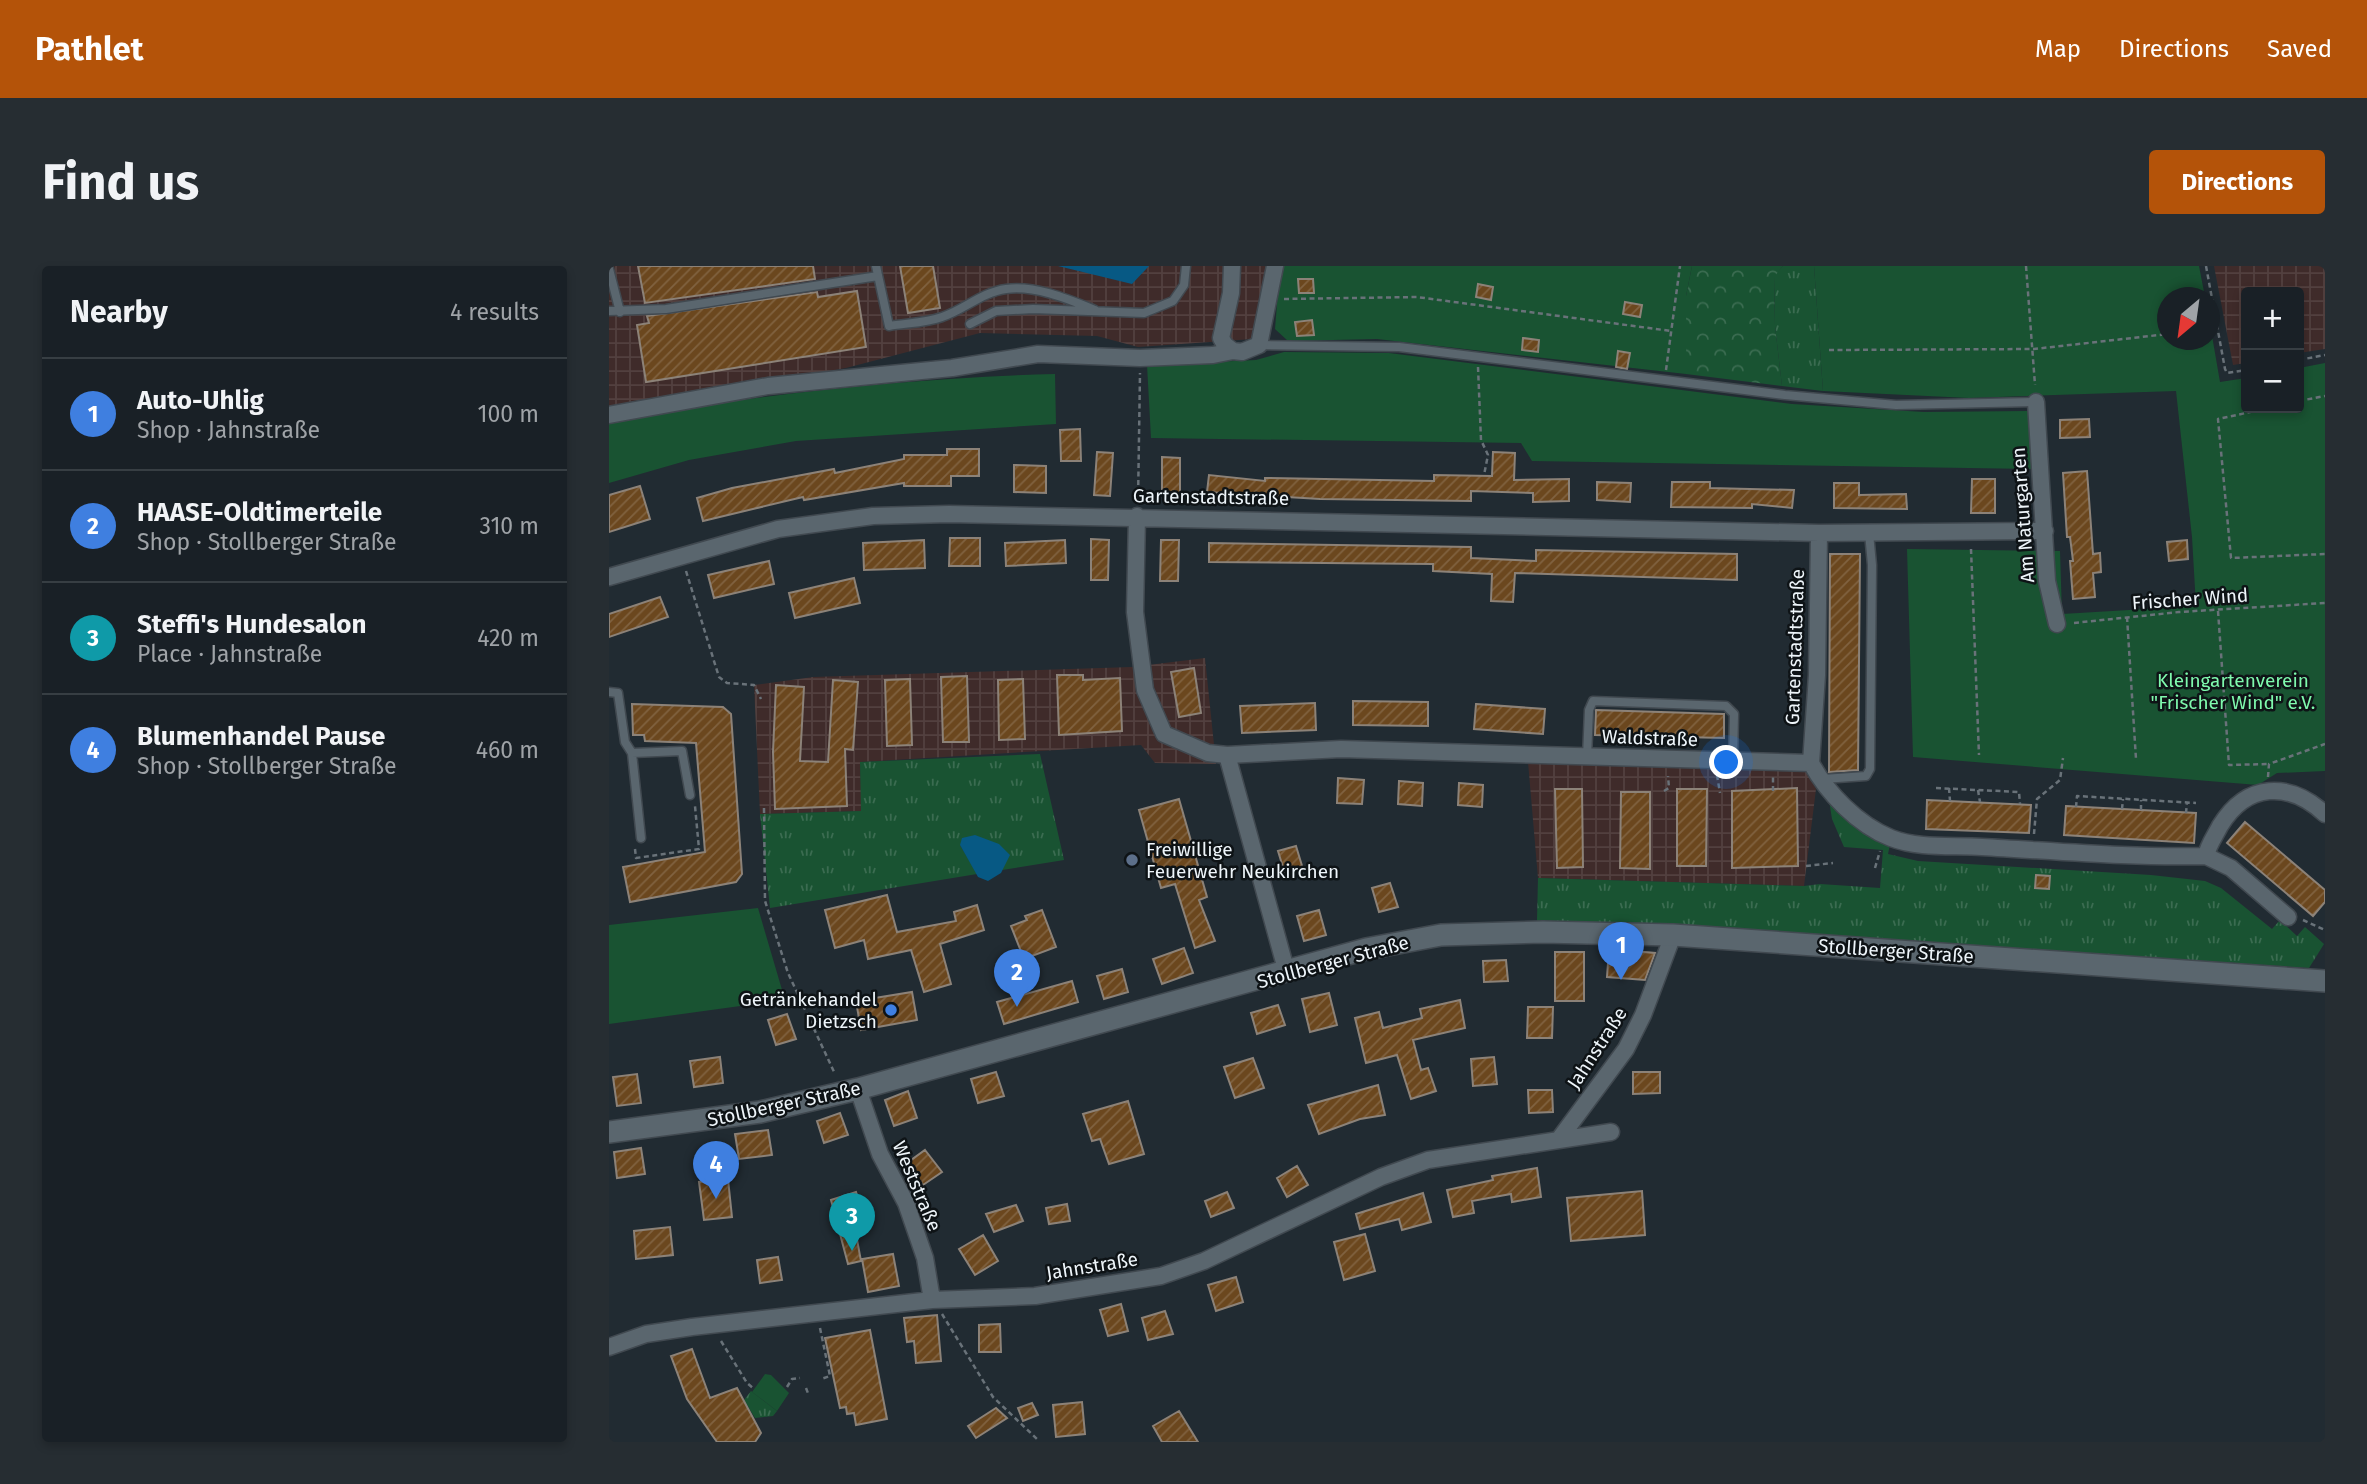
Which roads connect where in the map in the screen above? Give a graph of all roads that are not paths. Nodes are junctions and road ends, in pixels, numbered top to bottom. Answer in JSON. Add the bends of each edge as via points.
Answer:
{"nodes":[{"id":1,"x":614,"y":266,"type":"edge"},
{"id":2,"x":876,"y":266,"type":"edge"},
{"id":3,"x":1186,"y":266,"type":"edge"},
{"id":4,"x":1232,"y":266,"type":"edge"},
{"id":5,"x":1275,"y":266,"type":"edge"},
{"id":6,"x":609,"y":269,"type":"edge"},
{"id":7,"x":878,"y":276,"type":"junction"},
{"id":8,"x":1095,"y":310,"type":"junction"},
{"id":9,"x":609,"y":311,"type":"edge"},
{"id":10,"x":620,"y":312,"type":"junction"},
{"id":11,"x":970,"y":324,"type":"dead end"},
{"id":12,"x":1259,"y":345,"type":"junction"},
{"id":13,"x":1233,"y":351,"type":"junction"},
{"id":14,"x":2036,"y":402,"type":"joint"},
{"id":15,"x":609,"y":415,"type":"edge"},
{"id":16,"x":1137,"y":516,"type":"junction"},
{"id":17,"x":2045,"y":531,"type":"junction"},
{"id":18,"x":1819,"y":533,"type":"junction"},
{"id":19,"x":1869,"y":533,"type":"junction"},
{"id":20,"x":609,"y":577,"type":"edge"},
{"id":21,"x":2057,"y":624,"type":"road end"},
{"id":22,"x":609,"y":692,"type":"edge"},
{"id":23,"x":632,"y":753,"type":"junction"},
{"id":24,"x":1227,"y":755,"type":"junction"},
{"id":25,"x":1587,"y":757,"type":"junction"},
{"id":26,"x":1733,"y":762,"type":"junction"},
{"id":27,"x":1811,"y":763,"type":"junction"},
{"id":28,"x":1820,"y":779,"type":"junction"},
{"id":29,"x":690,"y":795,"type":"road end"},
{"id":30,"x":2325,"y":814,"type":"edge"},
{"id":31,"x":641,"y":838,"type":"road end"},
{"id":32,"x":2206,"y":856,"type":"junction"},
{"id":33,"x":2288,"y":917,"type":"dead end"},
{"id":34,"x":1673,"y":935,"type":"junction"},
{"id":35,"x":1287,"y":973,"type":"junction"},
{"id":36,"x":2324,"y":976,"type":"edge"},
{"id":37,"x":851,"y":1091,"type":"junction"},
{"id":38,"x":609,"y":1132,"type":"edge"},
{"id":39,"x":1611,"y":1132,"type":"dead end"},
{"id":40,"x":1560,"y":1138,"type":"junction"},
{"id":41,"x":932,"y":1300,"type":"junction"},
{"id":42,"x":609,"y":1347,"type":"edge"}],
"edges":[{"from":1,"to":6,"type":"lane"},
{"from":2,"to":7,"type":"lane"},
{"from":3,"to":8,"type":"lane","via":[[1184,285],[1173,301],[1144,313]]},
{"from":4,"to":13,"type":"street","via":[[1221,338]]},
{"from":5,"to":12,"type":"street"},
{"from":6,"to":10,"type":"lane"},
{"from":7,"to":8,"type":"lane","via":[[889,326],[940,318],[987,293],[1007,289],[1035,291]]},
{"from":7,"to":10,"type":"lane"},
{"from":8,"to":11,"type":"lane","via":[[996,311]]},
{"from":9,"to":10,"type":"lane"},
{"from":12,"to":13,"type":"street"},
{"from":12,"to":14,"type":"lane","via":[[1399,347],[1896,405]]},
{"from":13,"to":15,"type":"street","via":[[1140,358],[1038,354],[952,368],[768,386]]},
{"from":14,"to":17,"type":"street","name":"Am Naturgarten"},
{"from":16,"to":18,"type":"street","name":"Gartenstadtstraße"},
{"from":16,"to":20,"type":"street","name":"Gartenstadtstraße","via":[[873,516],[778,528]]},
{"from":16,"to":24,"type":"street","name":"Waldstraße","via":[[1135,612],[1145,690],[1164,734],[1208,753]]},
{"from":17,"to":19,"type":"street","name":"Gartenstadtstraße"},
{"from":17,"to":21,"type":"street","name":"Am Naturgarten","via":[[2047,581]]},
{"from":18,"to":19,"type":"street","name":"Gartenstadtstraße"},
{"from":18,"to":27,"type":"street","name":"Gartenstadtstraße"},
{"from":19,"to":28,"type":"lane","via":[[1873,565],[1870,769],[1859,779]]},
{"from":22,"to":23,"type":"lane","via":[[618,692],[625,742]]},
{"from":23,"to":29,"type":"lane","via":[[682,751]]},
{"from":23,"to":31,"type":"lane"},
{"from":24,"to":25,"type":"street","name":"Waldstraße","via":[[1341,749]]},
{"from":24,"to":35,"type":"street"},
{"from":25,"to":26,"type":"street","name":"Waldstraße"},
{"from":25,"to":26,"type":"lane","via":[[1593,701],[1713,705],[1726,706],[1734,714]]},
{"from":26,"to":27,"type":"street","name":"Waldstraße"},
{"from":27,"to":28,"type":"street"},
{"from":28,"to":32,"type":"street","via":[[1858,817],[1890,838],[1910,843]]},
{"from":30,"to":32,"type":"street","via":[[2307,798],[2268,791],[2243,800],[2224,820]]},
{"from":32,"to":33,"type":"street","via":[[2231,868]]},
{"from":34,"to":35,"type":"main road","name":"Stollberger Straße","via":[[1441,935]]},
{"from":34,"to":36,"type":"main road","name":"Stollberger Straße"},
{"from":34,"to":40,"type":"street","name":"Jahnstraße","via":[[1626,1049]]},
{"from":35,"to":37,"type":"main road","name":"Stollberger Straße"},
{"from":37,"to":38,"type":"main road","name":"Stollberger Straße","via":[[760,1112]]},
{"from":37,"to":41,"type":"street","name":"Weststraße","via":[[906,1203],[925,1258]]},
{"from":39,"to":40,"type":"street","name":"Jahnstraße"},
{"from":40,"to":41,"type":"street","name":"Jahnstraße","via":[[1428,1160],[1161,1276],[1035,1296]]},
{"from":41,"to":42,"type":"street","name":"Jahnstraße","via":[[646,1334]]}]}
